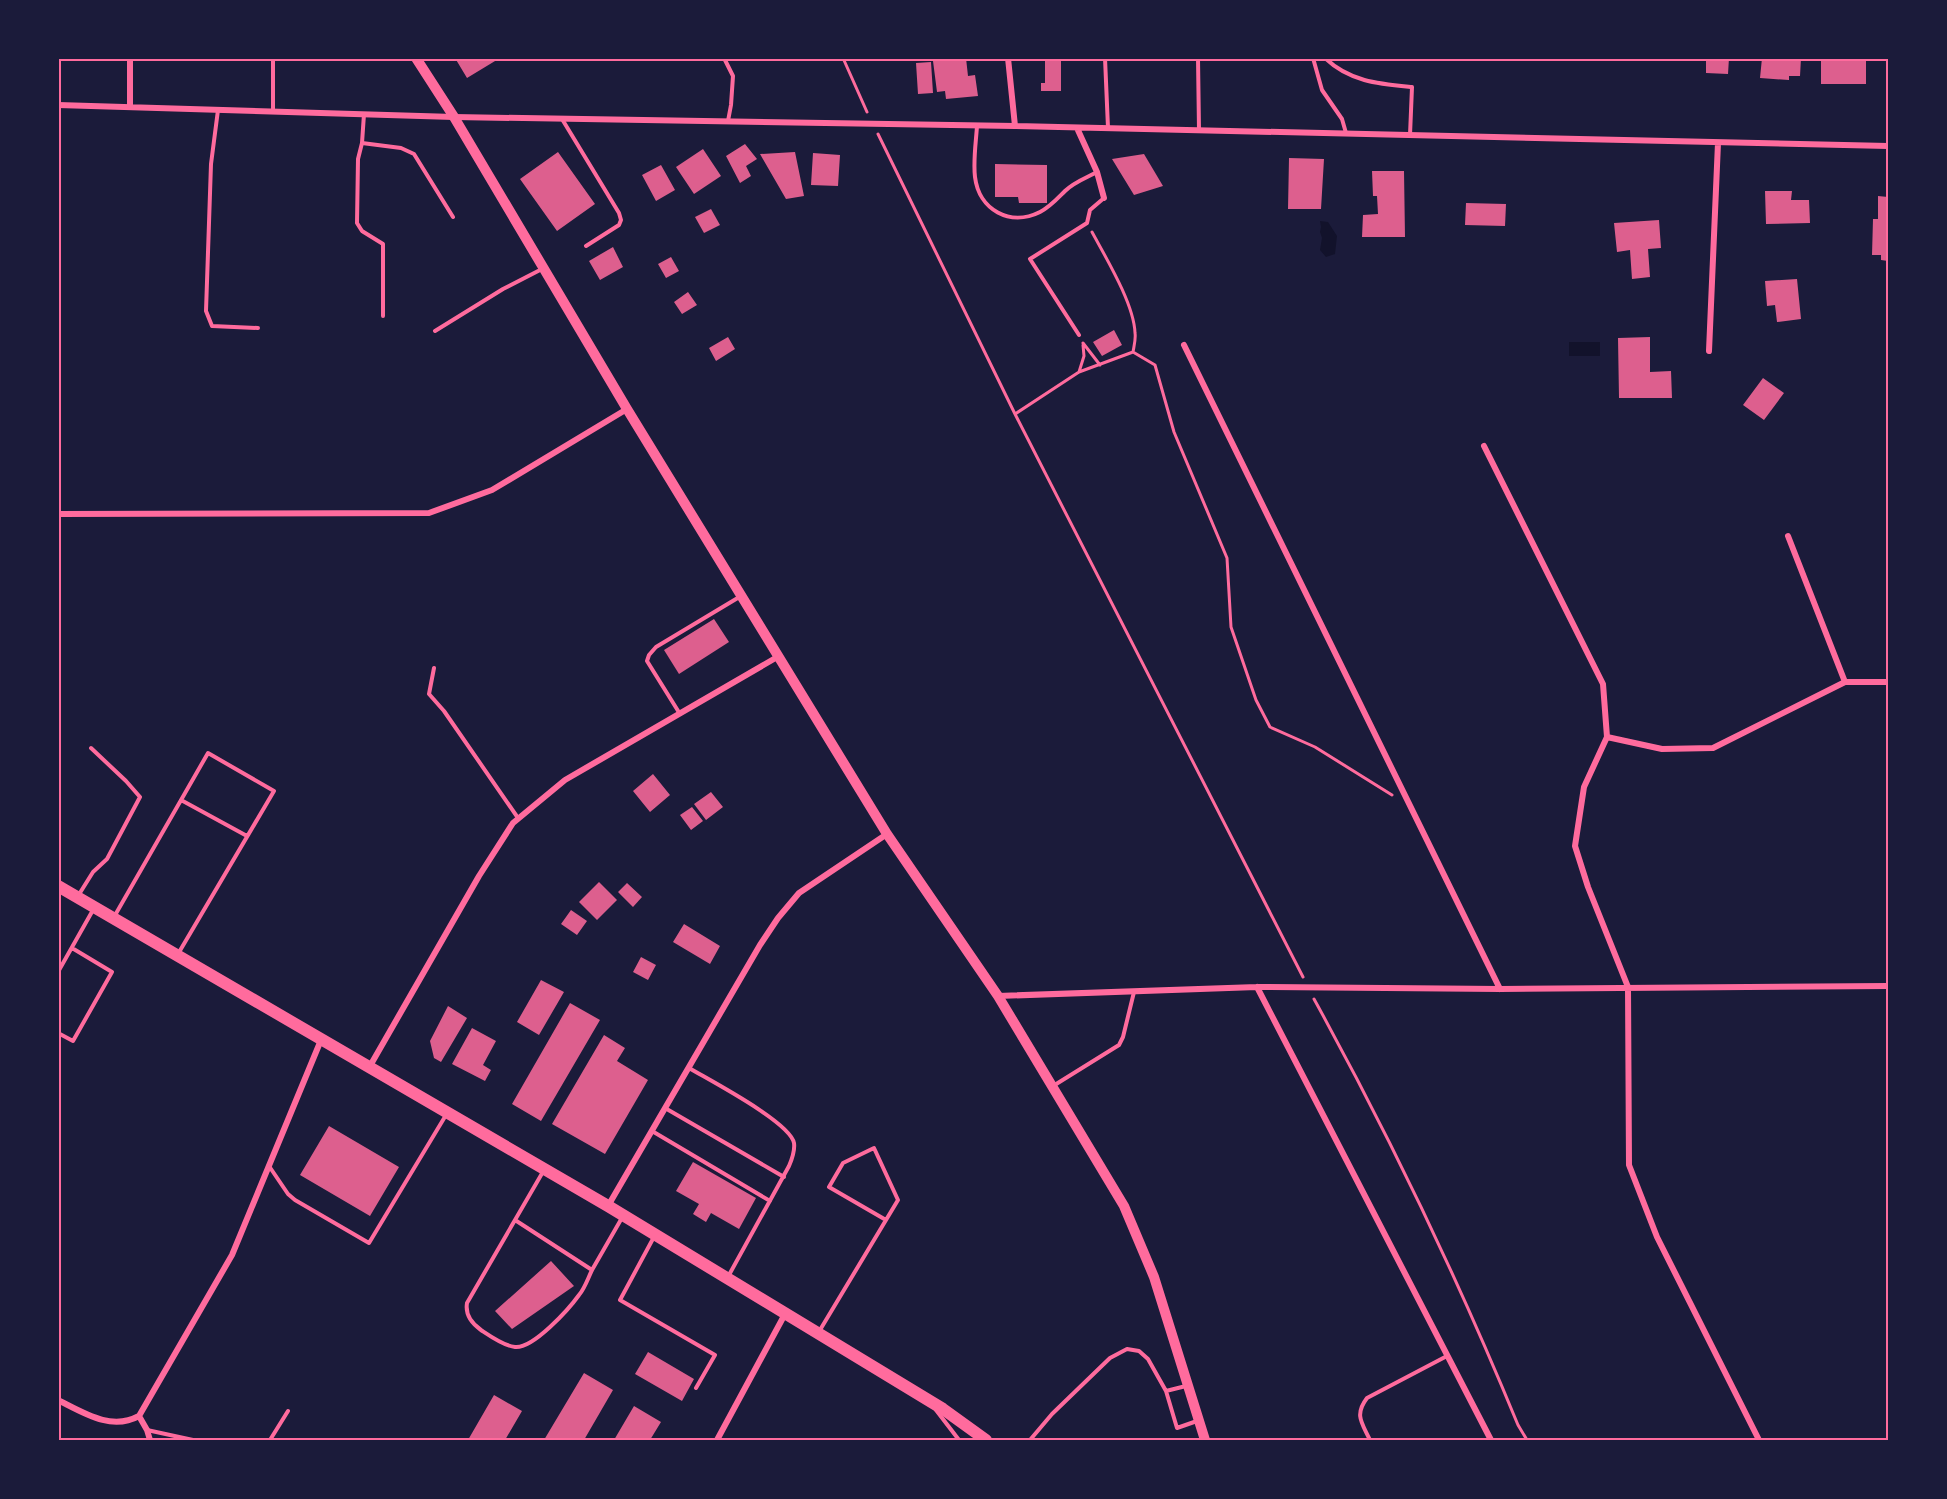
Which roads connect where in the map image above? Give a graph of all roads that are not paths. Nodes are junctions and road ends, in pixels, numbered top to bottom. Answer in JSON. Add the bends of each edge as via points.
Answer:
{"nodes":[{"id":1,"x":130,"y":58,"type":"edge"},
{"id":2,"x":273,"y":58,"type":"edge"},
{"id":3,"x":416,"y":58,"type":"edge"},
{"id":4,"x":724,"y":58,"type":"edge"},
{"id":5,"x":1008,"y":58,"type":"edge"},
{"id":6,"x":1105,"y":58,"type":"edge"},
{"id":7,"x":1198,"y":58,"type":"edge"},
{"id":8,"x":1313,"y":58,"type":"edge"},
{"id":9,"x":1325,"y":58,"type":"edge"},
{"id":10,"x":58,"y":105,"type":"edge"},
{"id":11,"x":130,"y":106,"type":"junction"},
{"id":12,"x":218,"y":109,"type":"junction"},
{"id":13,"x":273,"y":111,"type":"junction"},
{"id":14,"x":364,"y":114,"type":"junction"},
{"id":15,"x":454,"y":117,"type":"junction"},
{"id":16,"x":562,"y":119,"type":"junction"},
{"id":17,"x":728,"y":122,"type":"junction"},
{"id":18,"x":977,"y":126,"type":"junction"},
{"id":19,"x":1015,"y":126,"type":"junction"},
{"id":20,"x":1077,"y":128,"type":"junction"},
{"id":21,"x":1108,"y":129,"type":"junction"},
{"id":22,"x":1198,"y":131,"type":"junction"},
{"id":23,"x":1346,"y":134,"type":"junction"},
{"id":24,"x":1410,"y":135,"type":"junction"},
{"id":25,"x":362,"y":143,"type":"junction"},
{"id":26,"x":1718,"y":143,"type":"junction"},
{"id":27,"x":1888,"y":146,"type":"edge"},
{"id":28,"x":1097,"y":172,"type":"junction"},
{"id":29,"x":1104,"y":198,"type":"joint"},
{"id":30,"x":453,"y":217,"type":"dead end"},
{"id":31,"x":586,"y":246,"type":"dead end"},
{"id":32,"x":543,"y":268,"type":"junction"},
{"id":33,"x":382,"y":316,"type":"dead end"},
{"id":34,"x":258,"y":328,"type":"dead end"},
{"id":35,"x":435,"y":331,"type":"dead end"},
{"id":36,"x":1079,"y":335,"type":"dead end"},
{"id":37,"x":1184,"y":345,"type":"dead end"},
{"id":38,"x":1709,"y":351,"type":"dead end"},
{"id":39,"x":627,"y":409,"type":"junction"},
{"id":40,"x":1484,"y":446,"type":"dead end"},
{"id":41,"x":58,"y":514,"type":"edge"},
{"id":42,"x":1788,"y":536,"type":"dead end"},
{"id":43,"x":742,"y":595,"type":"junction"},
{"id":44,"x":779,"y":656,"type":"junction"},
{"id":45,"x":434,"y":668,"type":"dead end"},
{"id":46,"x":1845,"y":682,"type":"junction"},
{"id":47,"x":1888,"y":682,"type":"edge"},
{"id":48,"x":680,"y":714,"type":"junction"},
{"id":49,"x":1607,"y":737,"type":"junction"},
{"id":50,"x":91,"y":747,"type":"dead end"},
{"id":51,"x":181,"y":800,"type":"junction"},
{"id":52,"x":519,"y":818,"type":"junction"},
{"id":53,"x":887,"y":834,"type":"junction"},
{"id":54,"x":247,"y":836,"type":"junction"},
{"id":55,"x":58,"y":886,"type":"edge"},
{"id":56,"x":78,"y":897,"type":"junction"},
{"id":57,"x":95,"y":907,"type":"junction"},
{"id":58,"x":113,"y":917,"type":"junction"},
{"id":59,"x":72,"y":948,"type":"junction"},
{"id":60,"x":177,"y":955,"type":"junction"},
{"id":61,"x":58,"y":972,"type":"edge"},
{"id":62,"x":1888,"y":986,"type":"edge"},
{"id":63,"x":1257,"y":987,"type":"junction"},
{"id":64,"x":1628,"y":987,"type":"junction"},
{"id":65,"x":1500,"y":989,"type":"junction"},
{"id":66,"x":1134,"y":991,"type":"junction"},
{"id":67,"x":998,"y":996,"type":"junction"},
{"id":68,"x":58,"y":1033,"type":"edge"},
{"id":69,"x":322,"y":1039,"type":"junction"},
{"id":70,"x":370,"y":1066,"type":"junction"},
{"id":71,"x":689,"y":1068,"type":"junction"},
{"id":72,"x":1052,"y":1086,"type":"junction"},
{"id":73,"x":665,"y":1108,"type":"junction"},
{"id":74,"x":448,"y":1112,"type":"junction"},
{"id":75,"x":651,"y":1131,"type":"junction"},
{"id":76,"x":269,"y":1166,"type":"junction"},
{"id":77,"x":544,"y":1169,"type":"junction"},
{"id":78,"x":784,"y":1178,"type":"junction"},
{"id":79,"x":770,"y":1201,"type":"junction"},
{"id":80,"x":608,"y":1206,"type":"junction"},
{"id":81,"x":623,"y":1216,"type":"junction"},
{"id":82,"x":515,"y":1220,"type":"junction"},
{"id":83,"x":886,"y":1220,"type":"junction"},
{"id":84,"x":655,"y":1235,"type":"junction"},
{"id":85,"x":592,"y":1270,"type":"junction"},
{"id":86,"x":728,"y":1279,"type":"junction"},
{"id":87,"x":785,"y":1314,"type":"junction"},
{"id":88,"x":818,"y":1334,"type":"junction"},
{"id":89,"x":1447,"y":1356,"type":"junction"},
{"id":90,"x":1188,"y":1385,"type":"junction"},
{"id":91,"x":696,"y":1388,"type":"dead end"},
{"id":92,"x":1166,"y":1391,"type":"junction"},
{"id":93,"x":58,"y":1400,"type":"edge"},
{"id":94,"x":928,"y":1400,"type":"junction"},
{"id":95,"x":288,"y":1411,"type":"dead end"},
{"id":96,"x":139,"y":1416,"type":"junction"},
{"id":97,"x":1199,"y":1420,"type":"junction"},
{"id":98,"x":147,"y":1430,"type":"junction"},
{"id":99,"x":150,"y":1440,"type":"edge"},
{"id":100,"x":193,"y":1440,"type":"edge"},
{"id":101,"x":270,"y":1440,"type":"edge"},
{"id":102,"x":717,"y":1440,"type":"edge"},
{"id":103,"x":959,"y":1440,"type":"edge"},
{"id":104,"x":986,"y":1440,"type":"edge"},
{"id":105,"x":1030,"y":1440,"type":"edge"},
{"id":106,"x":1205,"y":1440,"type":"edge"},
{"id":107,"x":1370,"y":1440,"type":"edge"},
{"id":108,"x":1491,"y":1440,"type":"edge"},
{"id":109,"x":1759,"y":1440,"type":"edge"}],
"edges":[{"from":1,"to":11,"type":"street"},
{"from":2,"to":13,"type":"lane"},
{"from":3,"to":15,"type":"main road"},
{"from":4,"to":17,"type":"lane","via":[[733,76]]},
{"from":5,"to":19,"type":"street"},
{"from":6,"to":21,"type":"lane"},
{"from":7,"to":22,"type":"lane"},
{"from":8,"to":23,"type":"lane","via":[[1322,90],[1342,119]]},
{"from":9,"to":24,"type":"lane","via":[[1339,70],[1366,82],[1412,87]]},
{"from":10,"to":11,"type":"street"},
{"from":11,"to":12,"type":"street"},
{"from":12,"to":13,"type":"street"},
{"from":12,"to":34,"type":"lane","via":[[211,164],[206,311],[212,326]]},
{"from":13,"to":14,"type":"street"},
{"from":14,"to":15,"type":"street"},
{"from":14,"to":25,"type":"lane"},
{"from":15,"to":16,"type":"street"},
{"from":15,"to":32,"type":"main road"},
{"from":16,"to":17,"type":"street"},
{"from":16,"to":31,"type":"lane","via":[[620,213],[619,225]]},
{"from":17,"to":18,"type":"street"},
{"from":18,"to":19,"type":"street"},
{"from":18,"to":28,"type":"lane","via":[[975,181],[986,206],[1005,217],[1040,212],[1073,184]]},
{"from":19,"to":20,"type":"street"},
{"from":20,"to":21,"type":"street"},
{"from":20,"to":28,"type":"street"},
{"from":21,"to":22,"type":"street"},
{"from":22,"to":23,"type":"street"},
{"from":23,"to":24,"type":"street"},
{"from":24,"to":26,"type":"street"},
{"from":25,"to":30,"type":"lane","via":[[414,154]]},
{"from":25,"to":33,"type":"lane","via":[[357,223],[362,231],[383,244]]},
{"from":26,"to":27,"type":"street"},
{"from":26,"to":38,"type":"street"},
{"from":28,"to":29,"type":"street"},
{"from":29,"to":36,"type":"lane","via":[[1090,210],[1087,223],[1030,259]]},
{"from":32,"to":35,"type":"lane"},
{"from":32,"to":39,"type":"main road"},
{"from":37,"to":65,"type":"street"},
{"from":39,"to":41,"type":"street","via":[[492,490],[429,513]]},
{"from":39,"to":43,"type":"main road"},
{"from":40,"to":49,"type":"street","via":[[1603,684]]},
{"from":42,"to":46,"type":"street"},
{"from":43,"to":44,"type":"main road"},
{"from":43,"to":48,"type":"lane","via":[[649,655],[647,661]]},
{"from":44,"to":48,"type":"street"},
{"from":44,"to":53,"type":"main road"},
{"from":45,"to":52,"type":"lane","via":[[429,694]]},
{"from":46,"to":47,"type":"street"},
{"from":46,"to":49,"type":"street","via":[[1713,748],[1662,749]]},
{"from":48,"to":52,"type":"street","via":[[565,780]]},
{"from":49,"to":64,"type":"street","via":[[1584,787],[1575,846]]},
{"from":50,"to":56,"type":"lane","via":[[140,797],[108,859],[93,872]]},
{"from":51,"to":54,"type":"lane"},
{"from":51,"to":54,"type":"lane","via":[[208,753],[274,791]]},
{"from":51,"to":58,"type":"lane"},
{"from":52,"to":70,"type":"street","via":[[479,876]]},
{"from":53,"to":67,"type":"main road"},
{"from":53,"to":71,"type":"street","via":[[799,894],[785,910],[760,945]]},
{"from":54,"to":60,"type":"lane"},
{"from":55,"to":56,"type":"highway"},
{"from":56,"to":57,"type":"highway"},
{"from":57,"to":58,"type":"highway"},
{"from":57,"to":59,"type":"lane"},
{"from":58,"to":60,"type":"highway"},
{"from":59,"to":61,"type":"lane"},
{"from":59,"to":68,"type":"lane","via":[[112,972],[73,1041]]},
{"from":60,"to":69,"type":"highway"},
{"from":62,"to":64,"type":"street"},
{"from":63,"to":65,"type":"street"},
{"from":63,"to":66,"type":"street"},
{"from":63,"to":89,"type":"street"},
{"from":64,"to":65,"type":"street"},
{"from":64,"to":109,"type":"street","via":[[1629,1165],[1657,1237]]},
{"from":66,"to":67,"type":"street"},
{"from":66,"to":72,"type":"lane","via":[[1119,1045]]},
{"from":67,"to":72,"type":"main road"},
{"from":69,"to":70,"type":"highway"},
{"from":69,"to":76,"type":"street"},
{"from":70,"to":74,"type":"highway"},
{"from":71,"to":73,"type":"street"},
{"from":71,"to":78,"type":"lane","via":[[773,1119],[789,1134],[794,1153]]},
{"from":72,"to":90,"type":"main road","via":[[1124,1206],[1154,1277]]},
{"from":73,"to":75,"type":"street"},
{"from":73,"to":78,"type":"lane"},
{"from":74,"to":76,"type":"lane","via":[[369,1243],[295,1200]]},
{"from":74,"to":77,"type":"highway"},
{"from":75,"to":79,"type":"lane"},
{"from":75,"to":80,"type":"street"},
{"from":76,"to":96,"type":"street","via":[[232,1255]]},
{"from":77,"to":80,"type":"highway"},
{"from":77,"to":82,"type":"lane"},
{"from":78,"to":79,"type":"lane"},
{"from":79,"to":86,"type":"lane"},
{"from":80,"to":81,"type":"highway"},
{"from":81,"to":84,"type":"highway"},
{"from":81,"to":85,"type":"lane"},
{"from":82,"to":85,"type":"lane"},
{"from":82,"to":85,"type":"lane","via":[[467,1303],[468,1316],[479,1329],[508,1345],[527,1344],[579,1296]]},
{"from":83,"to":83,"type":"lane","via":[[898,1200],[874,1148],[843,1163],[829,1187]]},
{"from":83,"to":88,"type":"lane"},
{"from":84,"to":86,"type":"highway"},
{"from":84,"to":91,"type":"lane","via":[[620,1300],[715,1355]]},
{"from":86,"to":87,"type":"highway"},
{"from":87,"to":88,"type":"highway"},
{"from":87,"to":102,"type":"street"},
{"from":88,"to":94,"type":"highway"},
{"from":89,"to":107,"type":"lane","via":[[1366,1398],[1360,1407],[1360,1417]]},
{"from":89,"to":108,"type":"street"},
{"from":90,"to":92,"type":"lane"},
{"from":90,"to":97,"type":"main road"},
{"from":92,"to":97,"type":"lane","via":[[1178,1428]]},
{"from":92,"to":105,"type":"lane","via":[[1148,1359],[1139,1351],[1127,1349],[1110,1358]]},
{"from":93,"to":96,"type":"street","via":[[108,1422],[125,1422]]},
{"from":94,"to":103,"type":"lane"},
{"from":94,"to":104,"type":"highway"},
{"from":95,"to":101,"type":"lane"},
{"from":96,"to":98,"type":"street"},
{"from":97,"to":106,"type":"main road"},
{"from":98,"to":99,"type":"street"},
{"from":98,"to":100,"type":"lane"}]}
